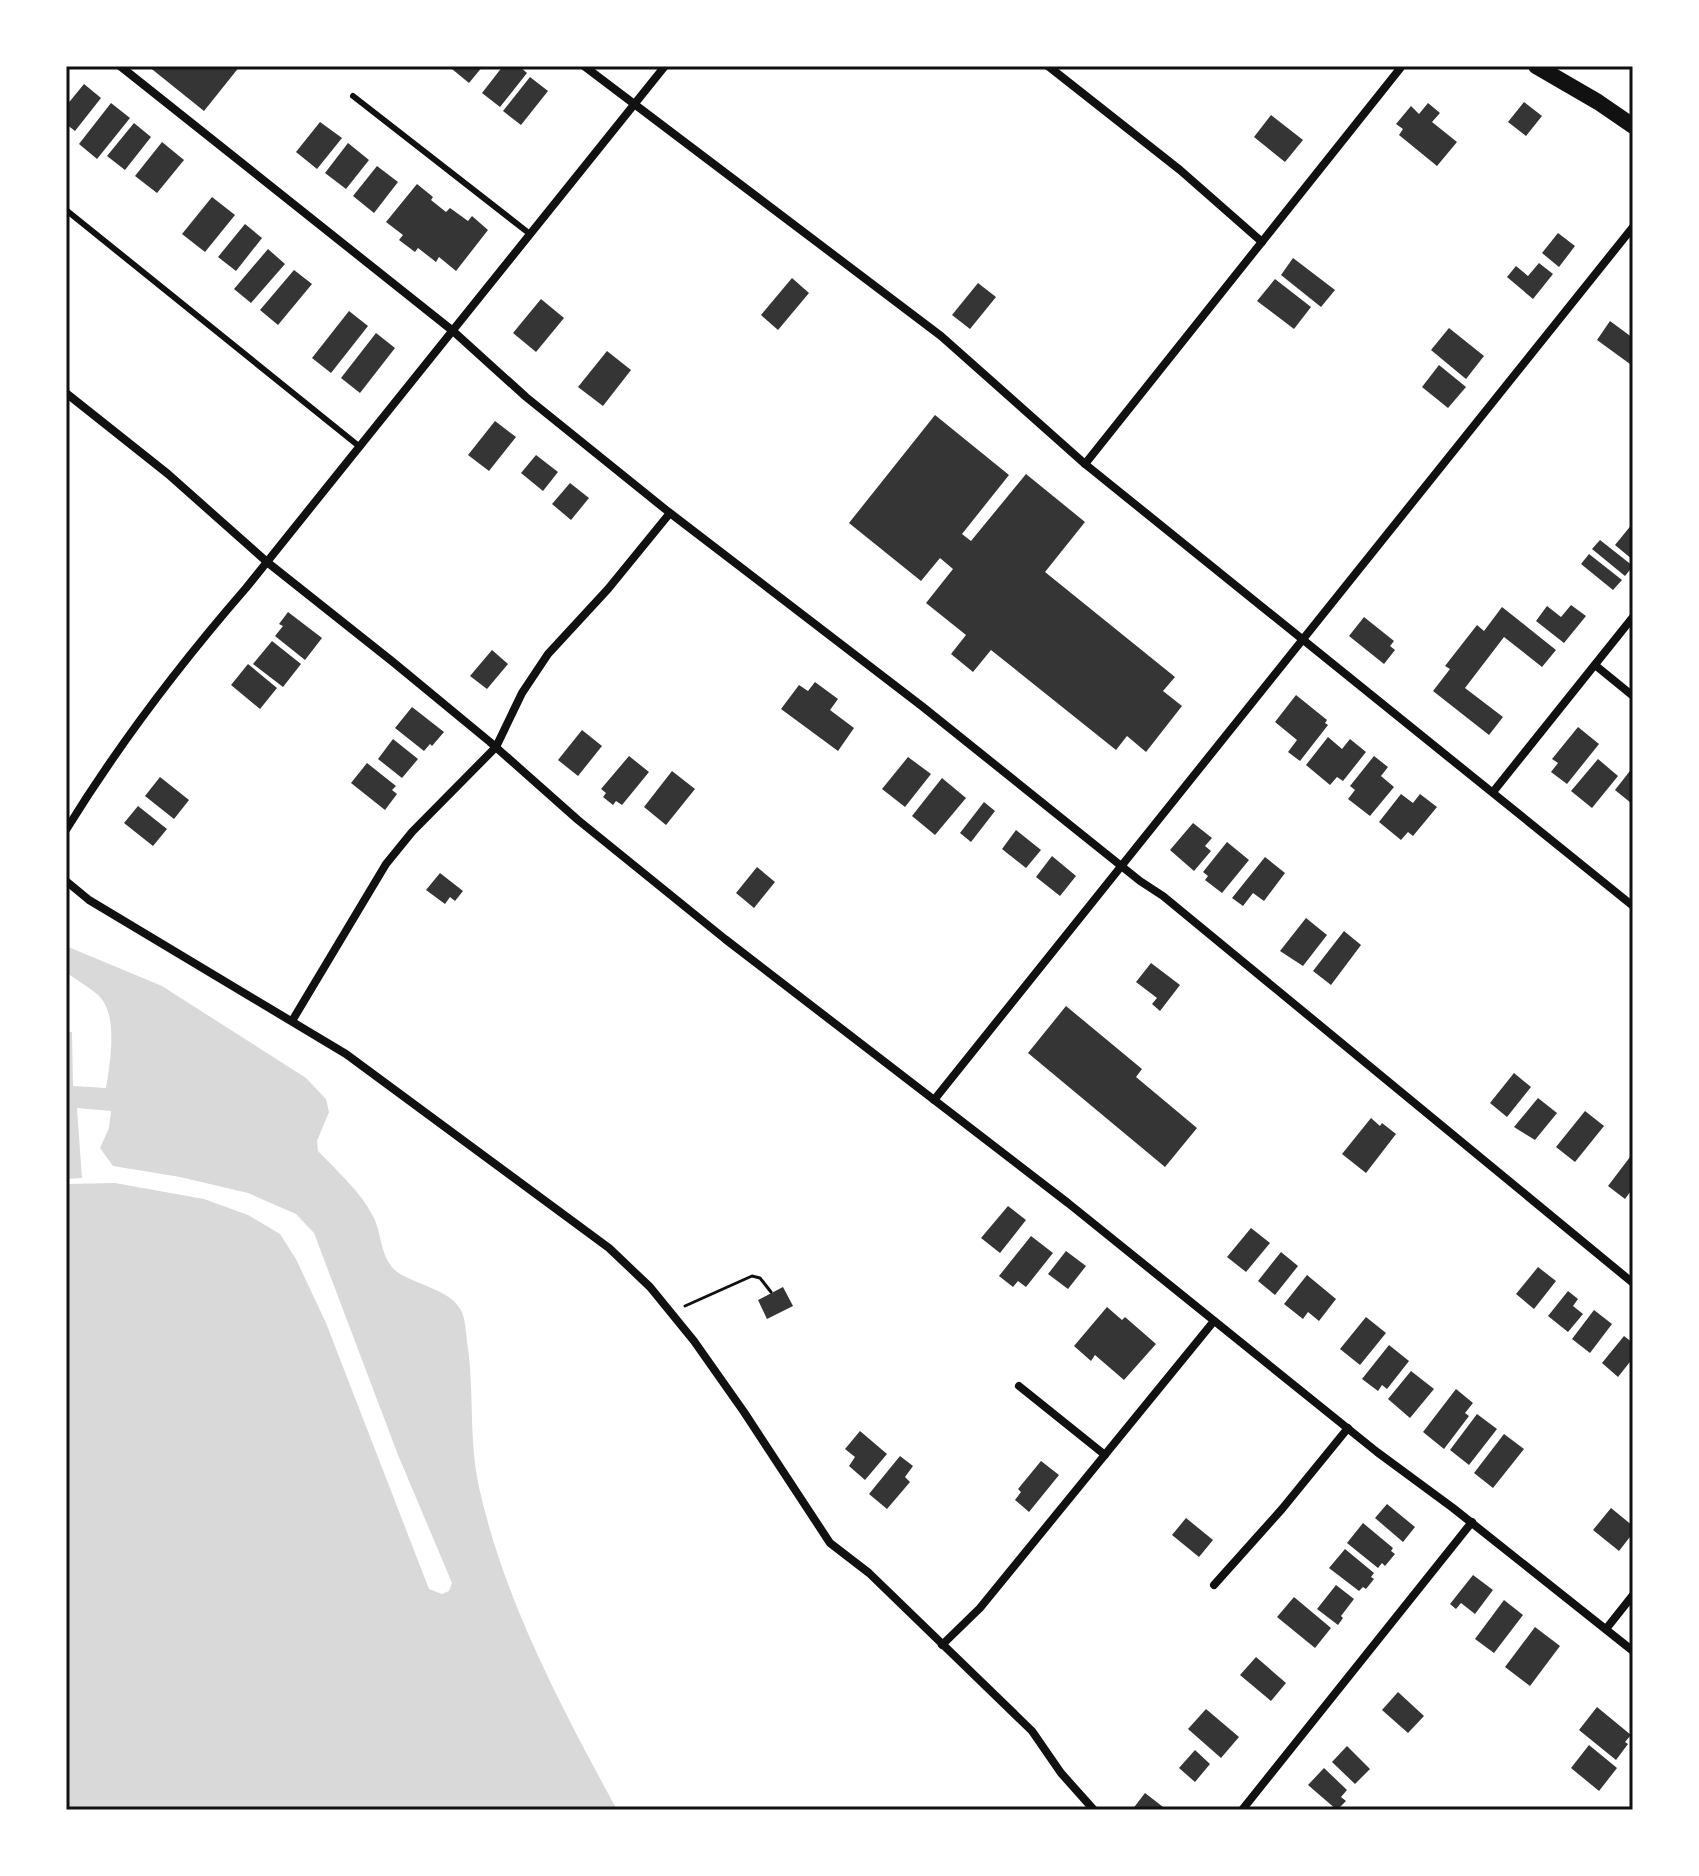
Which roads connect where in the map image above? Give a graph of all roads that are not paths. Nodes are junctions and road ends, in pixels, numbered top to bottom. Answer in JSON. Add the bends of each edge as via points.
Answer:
{"nodes":[{"id":1,"x":120,"y":66,"type":"edge"},
{"id":2,"x":584,"y":66,"type":"edge"},
{"id":3,"x":665,"y":66,"type":"edge"},
{"id":4,"x":1048,"y":66,"type":"edge"},
{"id":5,"x":1402,"y":66,"type":"edge"},
{"id":6,"x":1536,"y":66,"type":"edge"},
{"id":7,"x":353,"y":96,"type":"dead end"},
{"id":8,"x":633,"y":105,"type":"junction"},
{"id":9,"x":1631,"y":119,"type":"edge"},
{"id":10,"x":66,"y":210,"type":"edge"},
{"id":11,"x":1633,"y":227,"type":"edge"},
{"id":12,"x":530,"y":234,"type":"junction"},
{"id":13,"x":1262,"y":242,"type":"junction"},
{"id":14,"x":453,"y":331,"type":"junction"},
{"id":15,"x":66,"y":393,"type":"edge"},
{"id":16,"x":360,"y":447,"type":"junction"},
{"id":17,"x":1085,"y":464,"type":"junction"},
{"id":18,"x":670,"y":513,"type":"junction"},
{"id":19,"x":267,"y":562,"type":"junction"},
{"id":20,"x":1633,"y":617,"type":"edge"},
{"id":21,"x":1303,"y":641,"type":"junction"},
{"id":22,"x":1595,"y":665,"type":"junction"},
{"id":23,"x":1633,"y":696,"type":"edge"},
{"id":24,"x":496,"y":747,"type":"junction"},
{"id":25,"x":1493,"y":792,"type":"junction"},
{"id":26,"x":66,"y":830,"type":"edge"},
{"id":27,"x":1121,"y":866,"type":"junction"},
{"id":28,"x":66,"y":881,"type":"edge"},
{"id":29,"x":1633,"y":906,"type":"edge"},
{"id":30,"x":292,"y":1021,"type":"junction"},
{"id":31,"x":934,"y":1100,"type":"junction"},
{"id":32,"x":1633,"y":1283,"type":"edge"},
{"id":33,"x":1214,"y":1321,"type":"junction"},
{"id":34,"x":1019,"y":1386,"type":"dead end"},
{"id":35,"x":1348,"y":1428,"type":"junction"},
{"id":36,"x":1105,"y":1455,"type":"junction"},
{"id":37,"x":1472,"y":1522,"type":"junction"},
{"id":38,"x":1214,"y":1585,"type":"dead end"},
{"id":39,"x":1633,"y":1595,"type":"edge"},
{"id":40,"x":1606,"y":1629,"type":"junction"},
{"id":41,"x":942,"y":1645,"type":"junction"},
{"id":42,"x":1633,"y":1651,"type":"edge"},
{"id":43,"x":1094,"y":1810,"type":"edge"},
{"id":44,"x":1242,"y":1810,"type":"edge"}],
"edges":[{"from":1,"to":14,"type":"street"},
{"from":2,"to":8,"type":"street"},
{"from":3,"to":8,"type":"street"},
{"from":4,"to":13,"type":"street"},
{"from":5,"to":13,"type":"street"},
{"from":6,"to":9,"type":"main road"},
{"from":7,"to":12,"type":"lane"},
{"from":8,"to":12,"type":"street"},
{"from":8,"to":17,"type":"street","via":[[917,317]]},
{"from":10,"to":16,"type":"lane"},
{"from":11,"to":21,"type":"street"},
{"from":12,"to":14,"type":"street"},
{"from":13,"to":17,"type":"street"},
{"from":14,"to":16,"type":"street"},
{"from":14,"to":18,"type":"street"},
{"from":15,"to":19,"type":"street"},
{"from":16,"to":19,"type":"street"},
{"from":17,"to":21,"type":"street"},
{"from":18,"to":24,"type":"street","via":[[548,654]]},
{"from":18,"to":27,"type":"street"},
{"from":19,"to":24,"type":"street"},
{"from":19,"to":26,"type":"street","via":[[204,636]]},
{"from":20,"to":22,"type":"street"},
{"from":21,"to":25,"type":"street"},
{"from":21,"to":27,"type":"street"},
{"from":22,"to":23,"type":"street"},
{"from":22,"to":25,"type":"street"},
{"from":24,"to":30,"type":"street","via":[[386,864]]},
{"from":24,"to":31,"type":"street","via":[[655,883]]},
{"from":25,"to":29,"type":"street"},
{"from":27,"to":31,"type":"street"},
{"from":27,"to":32,"type":"street"},
{"from":28,"to":30,"type":"street","via":[[101,908]]},
{"from":30,"to":41,"type":"street","via":[[346,1054],[609,1248],[650,1287],[744,1412],[830,1543],[869,1573]]},
{"from":31,"to":33,"type":"street"},
{"from":33,"to":35,"type":"street"},
{"from":33,"to":36,"type":"street"},
{"from":34,"to":36,"type":"street"},
{"from":35,"to":37,"type":"street"},
{"from":35,"to":38,"type":"street"},
{"from":36,"to":41,"type":"street","via":[[980,1608]]},
{"from":37,"to":40,"type":"street"},
{"from":37,"to":44,"type":"street"},
{"from":39,"to":40,"type":"street"},
{"from":40,"to":42,"type":"street"},
{"from":41,"to":43,"type":"street","via":[[1032,1731]]}]}
